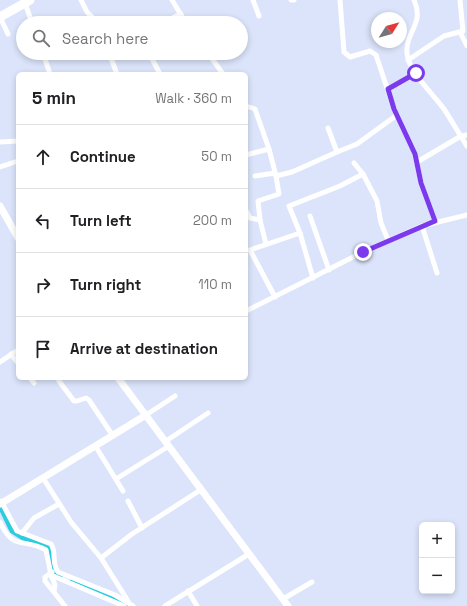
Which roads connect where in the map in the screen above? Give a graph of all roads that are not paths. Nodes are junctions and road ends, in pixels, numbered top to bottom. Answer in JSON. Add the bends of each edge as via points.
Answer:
{"nodes":[{"id":1,"x":81,"y":0,"type":"edge"},
{"id":2,"x":172,"y":0,"type":"edge"},
{"id":3,"x":253,"y":0,"type":"edge"},
{"id":4,"x":291,"y":0,"type":"edge"},
{"id":5,"x":294,"y":0,"type":"edge"},
{"id":6,"x":340,"y":0,"type":"edge"},
{"id":7,"x":414,"y":0,"type":"edge"},
{"id":8,"x":460,"y":0,"type":"edge"},
{"id":9,"x":24,"y":1,"type":"edge"},
{"id":10,"x":0,"y":10,"type":"edge"},
{"id":11,"x":181,"y":14,"type":"joint"},
{"id":12,"x":29,"y":16,"type":"edge"},
{"id":13,"x":91,"y":16,"type":"edge"},
{"id":14,"x":177,"y":16,"type":"edge"},
{"id":15,"x":259,"y":16,"type":"dead end"},
{"id":16,"x":0,"y":17,"type":"edge"},
{"id":17,"x":463,"y":31,"type":"edge"},
{"id":18,"x":8,"y":34,"type":"dead end"},
{"id":19,"x":467,"y":46,"type":"edge"},
{"id":20,"x":45,"y":60,"type":"edge"},
{"id":21,"x":112,"y":60,"type":"edge"},
{"id":22,"x":153,"y":60,"type":"edge"},
{"id":23,"x":213,"y":60,"type":"edge"},
{"id":24,"x":408,"y":60,"type":"junction"},
{"id":25,"x":49,"y":72,"type":"edge"},
{"id":26,"x":116,"y":72,"type":"edge"},
{"id":27,"x":159,"y":72,"type":"edge"},
{"id":28,"x":222,"y":72,"type":"edge"},
{"id":29,"x":416,"y":73,"type":"junction"},
{"id":30,"x":388,"y":89,"type":"junction"},
{"id":31,"x":248,"y":107,"type":"edge"},
{"id":32,"x":397,"y":115,"type":"junction"},
{"id":33,"x":328,"y":128,"type":"dead end"},
{"id":34,"x":467,"y":135,"type":"edge"},
{"id":35,"x":460,"y":136,"type":"junction"},
{"id":36,"x":16,"y":141,"type":"edge"},
{"id":37,"x":0,"y":142,"type":"edge"},
{"id":38,"x":467,"y":146,"type":"edge"},
{"id":39,"x":269,"y":149,"type":"junction"},
{"id":40,"x":337,"y":152,"type":"junction"},
{"id":41,"x":248,"y":154,"type":"edge"},
{"id":42,"x":16,"y":162,"type":"edge"},
{"id":43,"x":417,"y":162,"type":"junction"},
{"id":44,"x":354,"y":163,"type":"dead end"},
{"id":45,"x":0,"y":167,"type":"edge"},
{"id":46,"x":276,"y":174,"type":"junction"},
{"id":47,"x":363,"y":174,"type":"junction"},
{"id":48,"x":255,"y":176,"type":"dead end"},
{"id":49,"x":0,"y":206,"type":"edge"},
{"id":50,"x":248,"y":214,"type":"edge"},
{"id":51,"x":467,"y":215,"type":"edge"},
{"id":52,"x":310,"y":216,"type":"dead end"},
{"id":53,"x":260,"y":220,"type":"junction"},
{"id":54,"x":435,"y":221,"type":"junction"},
{"id":55,"x":422,"y":226,"type":"junction"},
{"id":56,"x":300,"y":233,"type":"junction"},
{"id":57,"x":16,"y":234,"type":"edge"},
{"id":58,"x":388,"y":240,"type":"junction"},
{"id":59,"x":266,"y":244,"type":"junction"},
{"id":60,"x":329,"y":270,"type":"junction"},
{"id":61,"x":437,"y":273,"type":"dead end"},
{"id":62,"x":313,"y":278,"type":"junction"},
{"id":63,"x":275,"y":297,"type":"junction"},
{"id":64,"x":248,"y":310,"type":"edge"},
{"id":65,"x":16,"y":351,"type":"edge"},
{"id":66,"x":11,"y":354,"type":"junction"},
{"id":67,"x":16,"y":360,"type":"edge"},
{"id":68,"x":0,"y":362,"type":"edge"},
{"id":69,"x":31,"y":380,"type":"edge"},
{"id":70,"x":119,"y":380,"type":"edge"},
{"id":71,"x":59,"y":381,"type":"dead end"},
{"id":72,"x":34,"y":384,"type":"dead end"},
{"id":73,"x":175,"y":396,"type":"dead end"},
{"id":74,"x":208,"y":413,"type":"dead end"},
{"id":75,"x":146,"y":416,"type":"junction"},
{"id":76,"x":113,"y":436,"type":"junction"},
{"id":77,"x":168,"y":444,"type":"junction"},
{"id":78,"x":96,"y":447,"type":"junction"},
{"id":79,"x":43,"y":478,"type":"junction"},
{"id":80,"x":116,"y":479,"type":"junction"},
{"id":81,"x":202,"y":489,"type":"junction"},
{"id":82,"x":123,"y":491,"type":"dead end"},
{"id":83,"x":128,"y":501,"type":"dead end"},
{"id":84,"x":1,"y":503,"type":"edge"},
{"id":85,"x":59,"y":504,"type":"junction"},
{"id":86,"x":0,"y":522,"type":"edge"},
{"id":87,"x":142,"y":528,"type":"junction"},
{"id":88,"x":22,"y":533,"type":"junction"},
{"id":89,"x":250,"y":554,"type":"junction"},
{"id":90,"x":101,"y":558,"type":"junction"},
{"id":91,"x":53,"y":572,"type":"junction"},
{"id":92,"x":312,"y":582,"type":"dead end"},
{"id":93,"x":54,"y":591,"type":"junction"},
{"id":94,"x":188,"y":591,"type":"junction"},
{"id":95,"x":283,"y":599,"type":"junction"},
{"id":96,"x":131,"y":604,"type":"edge"},
{"id":97,"x":64,"y":606,"type":"edge"},
{"id":98,"x":124,"y":606,"type":"edge"},
{"id":99,"x":165,"y":606,"type":"edge"},
{"id":100,"x":197,"y":606,"type":"edge"},
{"id":101,"x":288,"y":606,"type":"edge"}],
"edges":[{"from":1,"to":13,"type":"street"},
{"from":2,"to":11,"type":"street"},
{"from":3,"to":15,"type":"street"},
{"from":4,"to":5,"type":"street"},
{"from":6,"to":30,"type":"street","via":[[344,52],[350,57],[367,51],[373,52]]},
{"from":7,"to":24,"type":"street","via":[[418,13],[407,49]]},
{"from":8,"to":17,"type":"street"},
{"from":9,"to":10,"type":"highway"},
{"from":9,"to":12,"type":"street"},
{"from":9,"to":16,"type":"highway"},
{"from":11,"to":14,"type":"street"},
{"from":16,"to":18,"type":"street"},
{"from":17,"to":19,"type":"street"},
{"from":17,"to":24,"type":"street","via":[[444,36]]},
{"from":20,"to":25,"type":"street"},
{"from":21,"to":26,"type":"street"},
{"from":22,"to":27,"type":"street"},
{"from":23,"to":28,"type":"street"},
{"from":24,"to":29,"type":"street"},
{"from":29,"to":30,"type":"street"},
{"from":29,"to":35,"type":"street"},
{"from":30,"to":32,"type":"street"},
{"from":31,"to":39,"type":"street","via":[[255,109]]},
{"from":32,"to":40,"type":"street","via":[[357,144]]},
{"from":32,"to":43,"type":"street","via":[[411,142]]},
{"from":33,"to":40,"type":"street"},
{"from":34,"to":35,"type":"street"},
{"from":35,"to":38,"type":"street"},
{"from":35,"to":43,"type":"street"},
{"from":36,"to":37,"type":"street"},
{"from":39,"to":41,"type":"street"},
{"from":39,"to":46,"type":"street"},
{"from":40,"to":46,"type":"street","via":[[292,172]]},
{"from":42,"to":45,"type":"street"},
{"from":43,"to":54,"type":"street","via":[[421,183]]},
{"from":44,"to":47,"type":"street"},
{"from":46,"to":48,"type":"street"},
{"from":46,"to":53,"type":"street","via":[[279,194],[258,201]]},
{"from":47,"to":56,"type":"street","via":[[289,206]]},
{"from":47,"to":58,"type":"street","via":[[378,206]]},
{"from":49,"to":57,"type":"main road"},
{"from":50,"to":53,"type":"street","via":[[250,218]]},
{"from":51,"to":54,"type":"street"},
{"from":52,"to":60,"type":"street"},
{"from":53,"to":59,"type":"street"},
{"from":54,"to":55,"type":"street"},
{"from":55,"to":58,"type":"street"},
{"from":55,"to":61,"type":"street"},
{"from":56,"to":59,"type":"street"},
{"from":56,"to":62,"type":"street"},
{"from":58,"to":60,"type":"street"},
{"from":59,"to":63,"type":"street","via":[[250,251]]},
{"from":60,"to":62,"type":"street"},
{"from":62,"to":63,"type":"street"},
{"from":63,"to":64,"type":"street"},
{"from":65,"to":66,"type":"street"},
{"from":66,"to":67,"type":"street"},
{"from":66,"to":68,"type":"street"},
{"from":69,"to":72,"type":"street"},
{"from":70,"to":75,"type":"main road"},
{"from":71,"to":76,"type":"street","via":[[74,400],[89,400]]},
{"from":73,"to":75,"type":"street"},
{"from":74,"to":77,"type":"street"},
{"from":75,"to":76,"type":"main road"},
{"from":75,"to":77,"type":"main road"},
{"from":76,"to":78,"type":"main road"},
{"from":77,"to":80,"type":"street"},
{"from":77,"to":81,"type":"main road"},
{"from":78,"to":79,"type":"main road"},
{"from":78,"to":80,"type":"street"},
{"from":79,"to":84,"type":"main road"},
{"from":79,"to":85,"type":"street"},
{"from":80,"to":82,"type":"street"},
{"from":81,"to":87,"type":"street"},
{"from":81,"to":89,"type":"main road"},
{"from":83,"to":87,"type":"street"},
{"from":84,"to":88,"type":"street","via":[[14,528]]},
{"from":85,"to":88,"type":"street","via":[[34,518]]},
{"from":85,"to":90,"type":"street"},
{"from":86,"to":91,"type":"street","via":[[6,535],[11,539],[46,550]]},
{"from":87,"to":90,"type":"street"},
{"from":88,"to":91,"type":"street","via":[[51,544],[54,549]]},
{"from":89,"to":94,"type":"street"},
{"from":89,"to":95,"type":"main road"},
{"from":90,"to":96,"type":"street"},
{"from":91,"to":93,"type":"street"},
{"from":91,"to":93,"type":"street","via":[[44,579]]},
{"from":91,"to":96,"type":"street"},
{"from":91,"to":98,"type":"street"},
{"from":92,"to":95,"type":"street"},
{"from":93,"to":97,"type":"street"},
{"from":94,"to":99,"type":"street"},
{"from":94,"to":100,"type":"street"},
{"from":95,"to":101,"type":"main road"}]}
